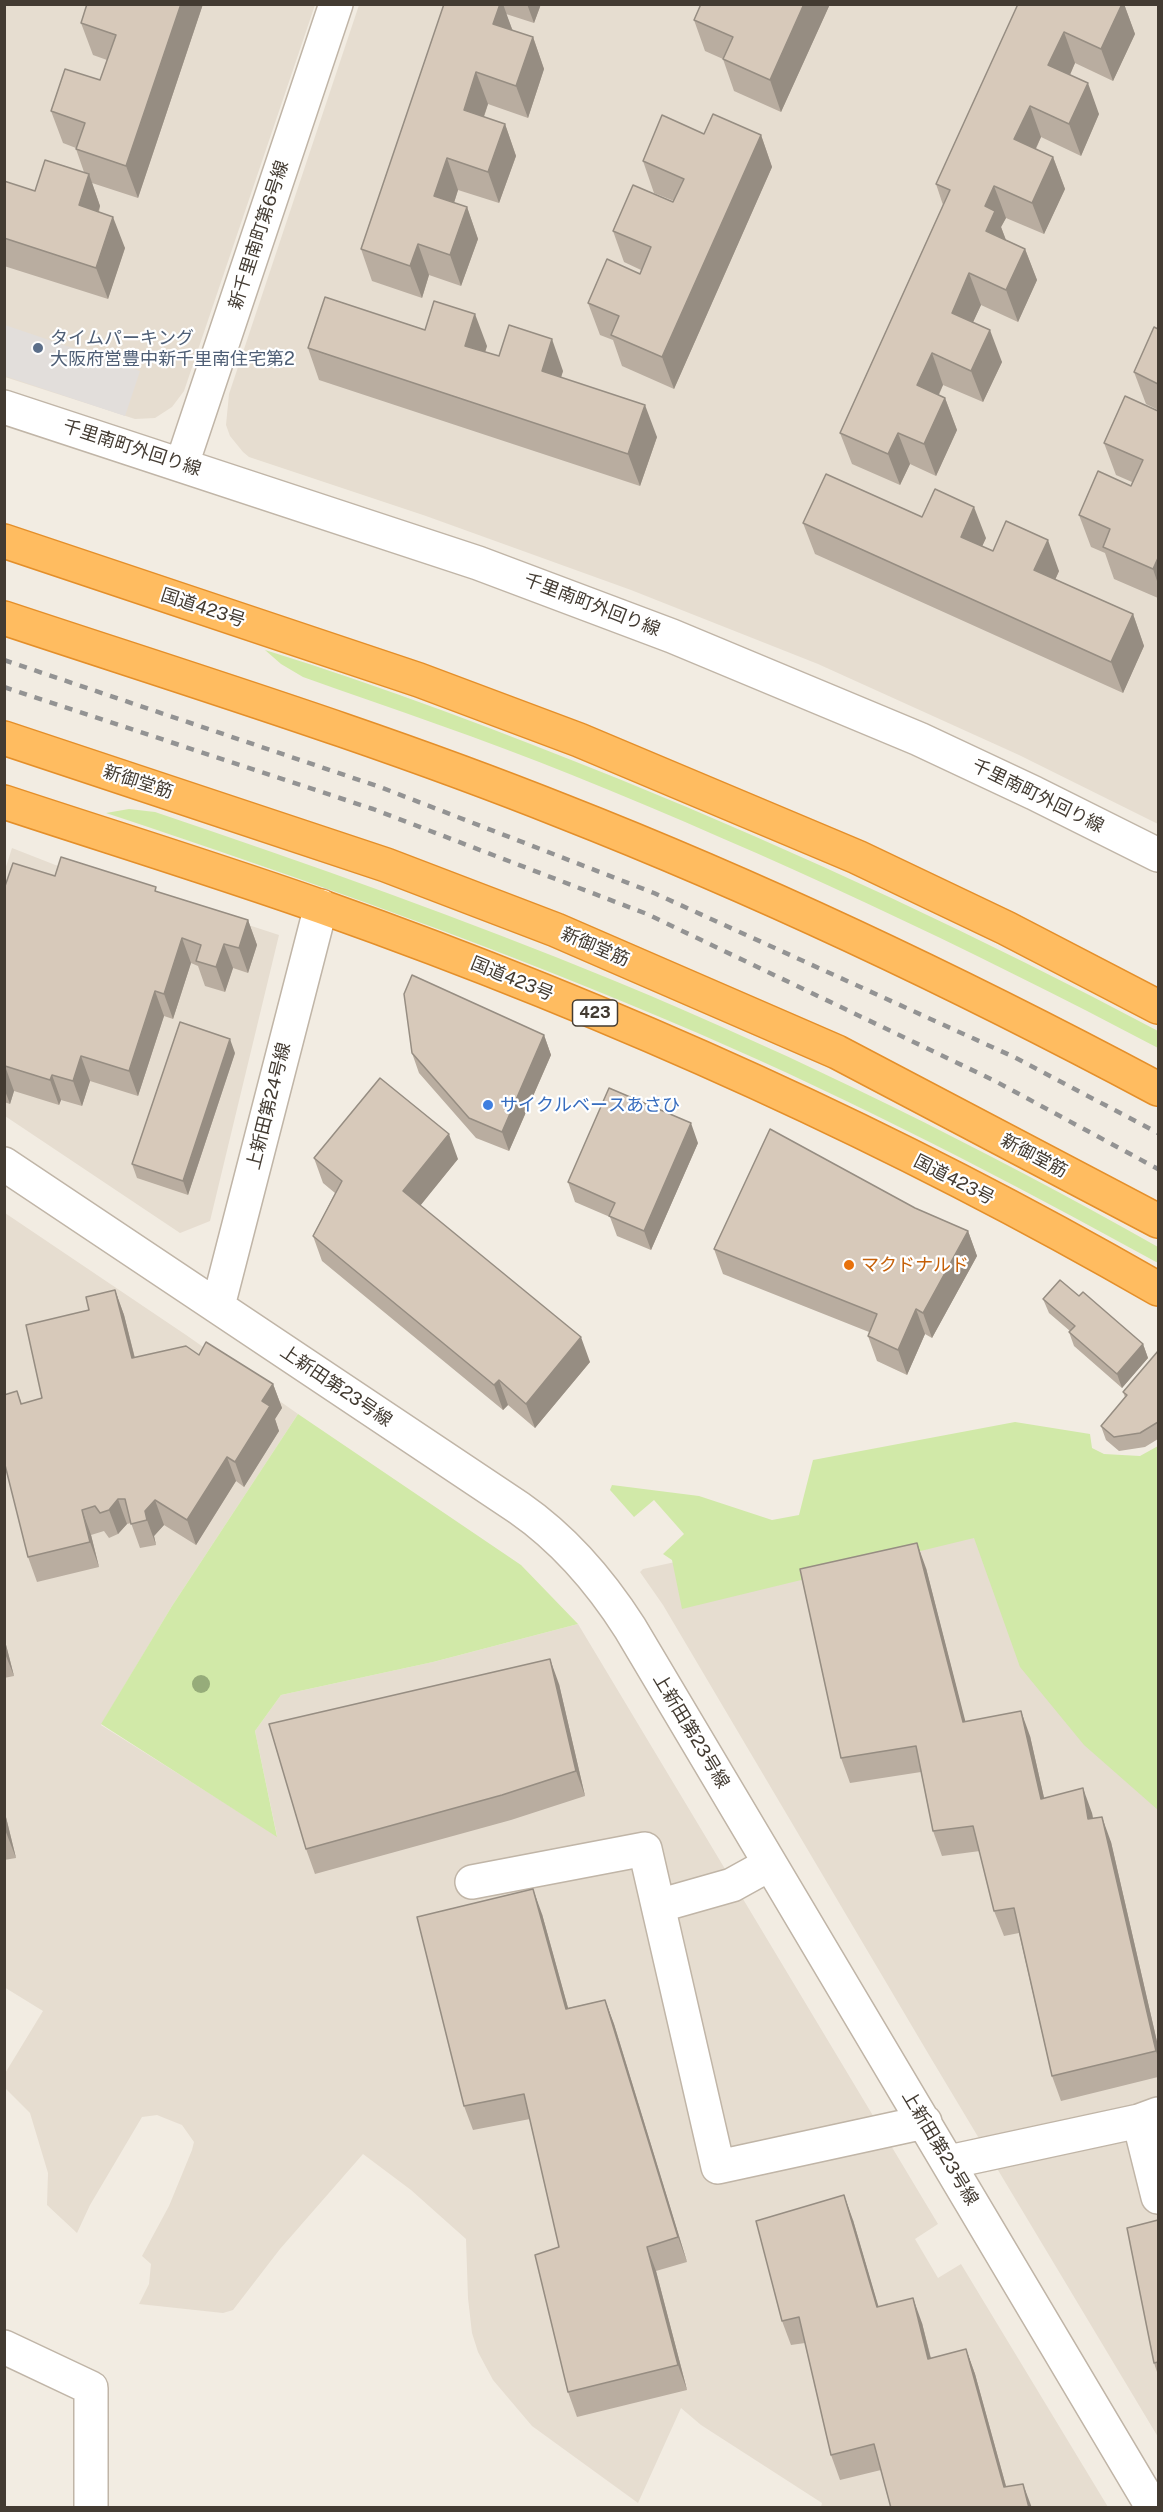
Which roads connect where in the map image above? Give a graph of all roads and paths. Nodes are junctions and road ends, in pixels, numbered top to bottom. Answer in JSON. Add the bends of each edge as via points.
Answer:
{"nodes":[{"id":1,"x":336,"y":4,"type":"edge"},
{"id":2,"x":4,"y":406,"type":"edge"},
{"id":3,"x":182,"y":464,"type":"junction"},
{"id":4,"x":4,"y":542,"type":"edge"},
{"id":5,"x":4,"y":618,"type":"edge"},
{"id":6,"x":4,"y":738,"type":"edge"},
{"id":7,"x":4,"y":802,"type":"edge"},
{"id":8,"x":1158,"y":855,"type":"edge"},
{"id":9,"x":321,"y":906,"type":"junction"},
{"id":10,"x":1158,"y":1007,"type":"edge"},
{"id":11,"x":1158,"y":1089,"type":"edge"},
{"id":12,"x":4,"y":1164,"type":"edge"},
{"id":13,"x":1158,"y":1221,"type":"edge"},
{"id":14,"x":1158,"y":1289,"type":"edge"},
{"id":15,"x":218,"y":1306,"type":"junction"},
{"id":16,"x":770,"y":1864,"type":"junction"},
{"id":17,"x":472,"y":1882,"type":"dead end"},
{"id":18,"x":658,"y":1906,"type":"junction"},
{"id":19,"x":1149,"y":2118,"type":"edge"},
{"id":20,"x":924,"y":2122,"type":"junction"},
{"id":21,"x":949,"y":2162,"type":"junction"},
{"id":22,"x":1158,"y":2197,"type":"edge"},
{"id":23,"x":4,"y":2347,"type":"edge"},
{"id":24,"x":91,"y":2508,"type":"edge"},
{"id":25,"x":1153,"y":2508,"type":"edge"}],
"edges":[{"from":1,"to":3,"type":"street","name":"新千里南町第6号線"},
{"from":2,"to":3,"type":"street","name":"千里南町外回り線"},
{"from":3,"to":8,"type":"street","name":"千里南町外回り線","via":[[489,567],[728,658],[956,756]]},
{"from":4,"to":10,"type":"highway","name":"国道423号","via":[[419,680],[579,740],[856,857],[1006,928]]},
{"from":5,"to":11,"type":"highway","via":[[418,757],[561,810],[723,877],[883,950]]},
{"from":6,"to":13,"type":"highway","name":"新御堂筋","via":[[386,865],[556,930],[837,1053]]},
{"from":7,"to":9,"type":"highway","name":"国道423号","number":"423"},
{"from":9,"to":14,"type":"highway","name":"国道423号","number":"423","via":[[554,996],[786,1098],[920,1161]]},
{"from":9,"to":15,"type":"street","name":"上新田第24号線"},
{"from":12,"to":15,"type":"street","name":"上新田第23号線"},
{"from":15,"to":16,"type":"street","name":"上新田第23号線","via":[[535,1520],[569,1550],[598,1582],[630,1628]]},
{"from":16,"to":18,"type":"street","via":[[732,1885]]},
{"from":16,"to":20,"type":"street","name":"上新田第23号線"},
{"from":17,"to":18,"type":"street","via":[[645,1849]]},
{"from":18,"to":20,"type":"street","via":[[718,2167]]},
{"from":19,"to":21,"type":"street"},
{"from":19,"to":22,"type":"street"},
{"from":20,"to":21,"type":"street","name":"上新田第23号線"},
{"from":21,"to":25,"type":"street","name":"上新田第23号線"},
{"from":23,"to":24,"type":"street","via":[[91,2388]]}]}
